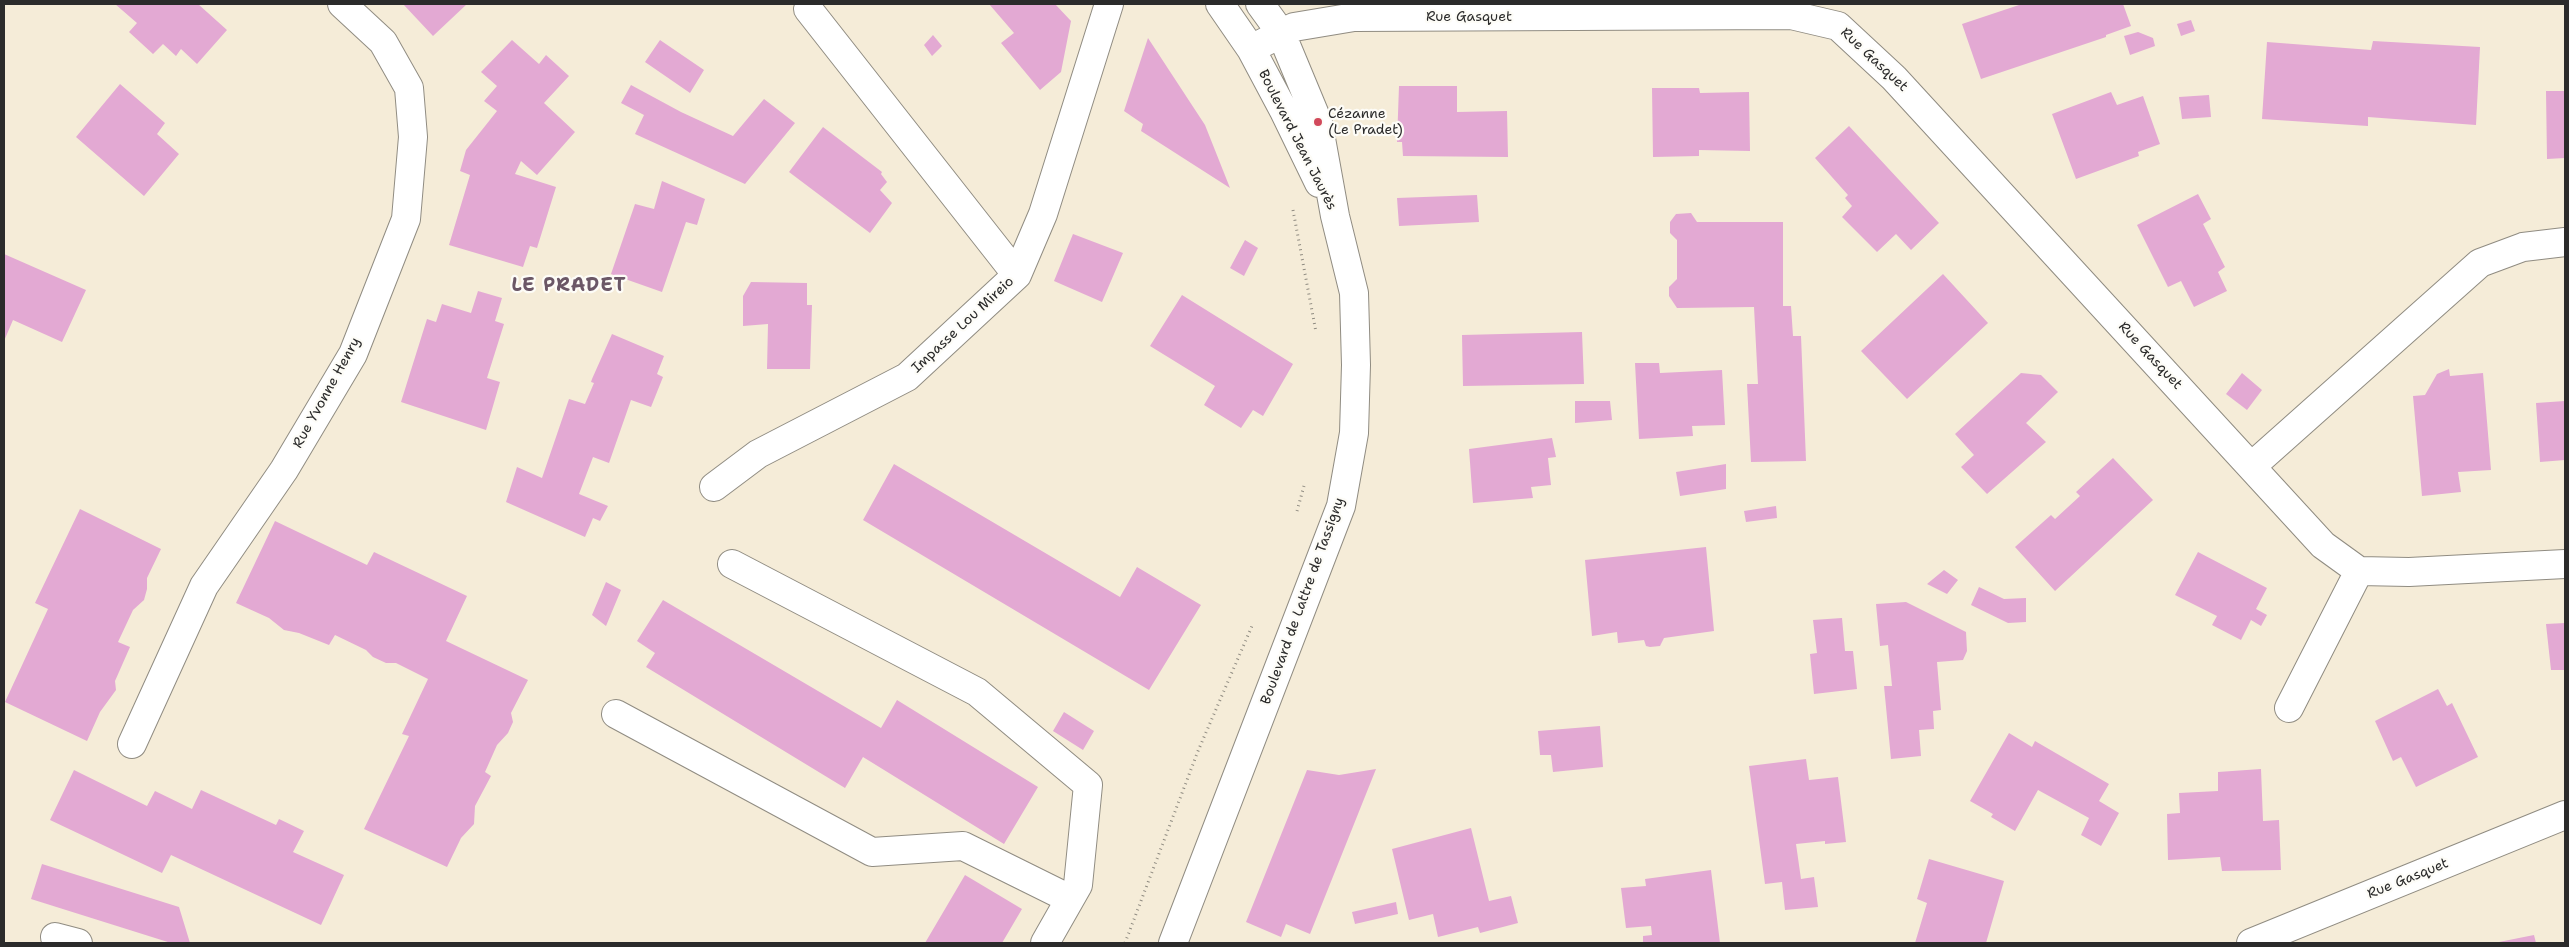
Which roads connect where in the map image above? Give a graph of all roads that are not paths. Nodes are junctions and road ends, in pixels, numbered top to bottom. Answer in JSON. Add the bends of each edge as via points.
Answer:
{"nodes":[{"id":1,"x":342,"y":4,"type":"edge"},
{"id":2,"x":1109,"y":4,"type":"edge"},
{"id":3,"x":1220,"y":4,"type":"edge"},
{"id":4,"x":1260,"y":4,"type":"edge"},
{"id":5,"x":808,"y":8,"type":"dead end"},
{"id":6,"x":1281,"y":33,"type":"junction"},
{"id":7,"x":1250,"y":49,"type":"junction"},
{"id":8,"x":1335,"y":216,"type":"junction"},
{"id":9,"x":2565,"y":242,"type":"edge"},
{"id":10,"x":1017,"y":275,"type":"junction"},
{"id":11,"x":2252,"y":466,"type":"junction"},
{"id":12,"x":714,"y":487,"type":"dead end"},
{"id":13,"x":732,"y":564,"type":"dead end"},
{"id":14,"x":2565,"y":564,"type":"edge"},
{"id":15,"x":2359,"y":571,"type":"junction"},
{"id":16,"x":2289,"y":708,"type":"dead end"},
{"id":17,"x":616,"y":714,"type":"dead end"},
{"id":18,"x":132,"y":744,"type":"dead end"},
{"id":19,"x":2565,"y":815,"type":"edge"},
{"id":20,"x":1070,"y":899,"type":"junction"},
{"id":21,"x":1045,"y":943,"type":"edge"},
{"id":22,"x":1173,"y":943,"type":"edge"},
{"id":23,"x":2251,"y":943,"type":"edge"}],
"edges":[{"from":1,"to":18,"type":"street","name":"Rue Yvonne Henry","via":[[383,42],[409,88],[413,137],[406,219],[353,354],[284,470],[204,586]]},
{"from":2,"to":10,"type":"street","name":"Impasse Lou Mireio","via":[[1043,214]]},
{"from":3,"to":7,"type":"street","name":"Boulevard Jean Jaurès"},
{"from":4,"to":6,"type":"street","name":"Boulevard Jean Jaurès"},
{"from":5,"to":10,"type":"street"},
{"from":6,"to":7,"type":"street","name":"Rue Gasquet"},
{"from":6,"to":8,"type":"street","name":"Boulevard Jean Jaurès","via":[[1318,122]]},
{"from":6,"to":11,"type":"street","name":"Rue Gasquet","via":[[1294,26],[1354,17],[1791,16],[1838,26],[1894,78]]},
{"from":7,"to":8,"type":"street","name":"Boulevard Jean Jaurès"},
{"from":8,"to":22,"type":"street","name":"Boulevard de Lattre de Tassigny","via":[[1354,293],[1356,365],[1354,433],[1341,506]]},
{"from":9,"to":11,"type":"street","via":[[2523,247],[2480,263]]},
{"from":10,"to":12,"type":"street","name":"Impasse Lou Mireio","via":[[907,377],[758,454]]},
{"from":11,"to":15,"type":"street","name":"Rue Gasquet","via":[[2323,545]]},
{"from":13,"to":20,"type":"street","via":[[976,692],[1088,785],[1078,885]]},
{"from":14,"to":15,"type":"street","via":[[2409,572]]},
{"from":15,"to":16,"type":"street"},
{"from":17,"to":20,"type":"street","via":[[872,852],[963,846]]},
{"from":19,"to":23,"type":"street","name":"Rue Gasquet"},
{"from":20,"to":21,"type":"street"}]}
